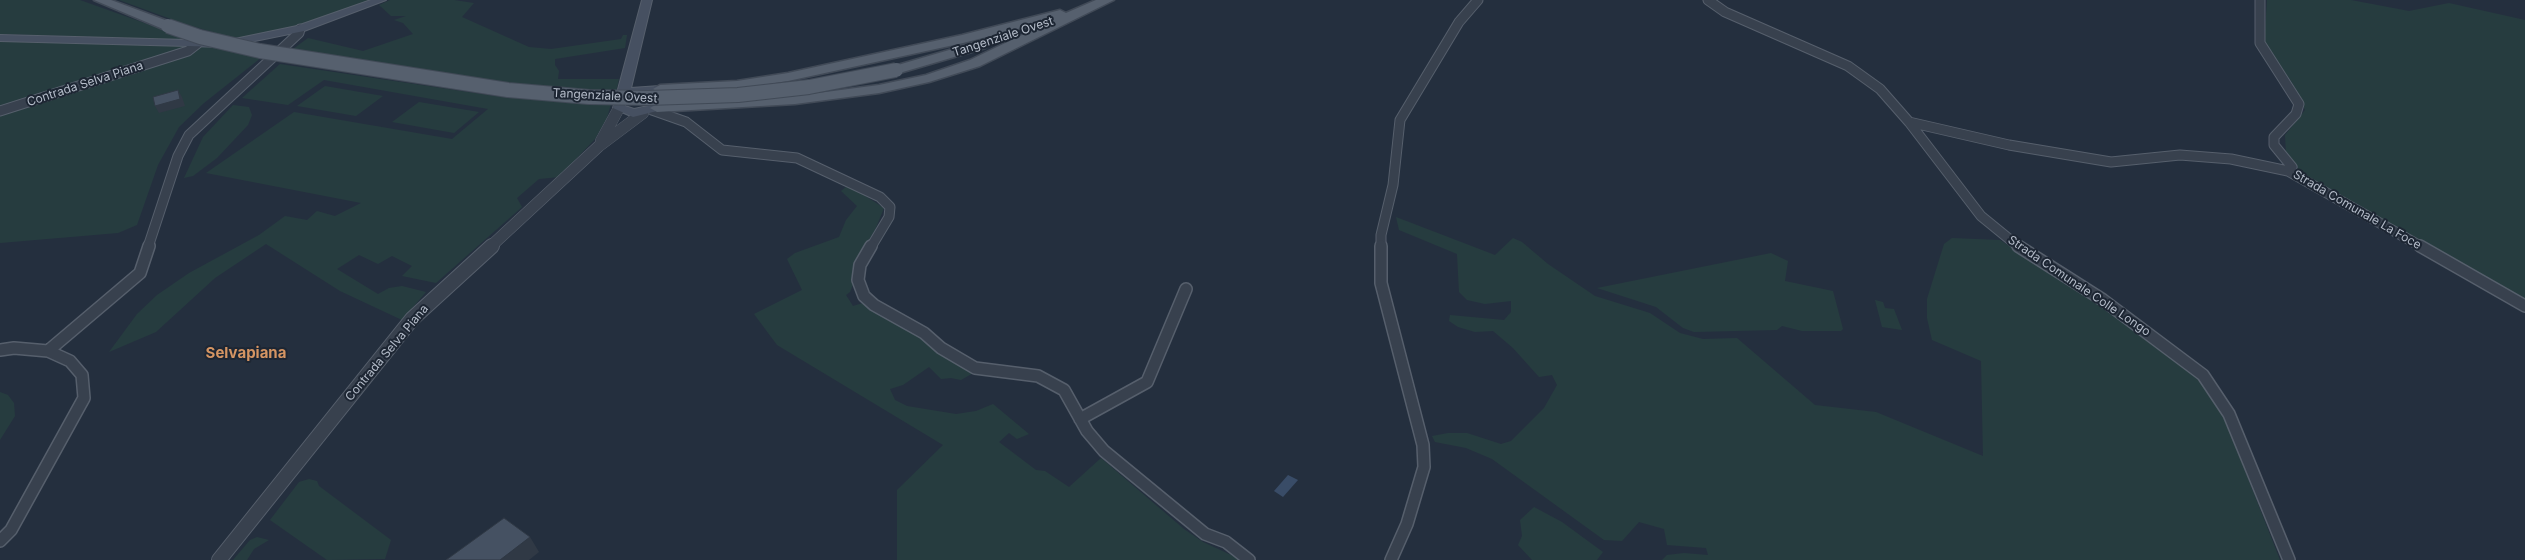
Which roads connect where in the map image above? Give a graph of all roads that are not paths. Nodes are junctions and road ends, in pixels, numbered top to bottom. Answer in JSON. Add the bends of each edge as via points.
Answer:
{"nodes":[{"id":1,"x":100,"y":0,"type":"edge"},
{"id":2,"x":381,"y":0,"type":"edge"},
{"id":3,"x":647,"y":0,"type":"edge"},
{"id":4,"x":1108,"y":0,"type":"edge"},
{"id":5,"x":1478,"y":0,"type":"edge"},
{"id":6,"x":1708,"y":0,"type":"edge"},
{"id":7,"x":2260,"y":0,"type":"edge"},
{"id":8,"x":1093,"y":5,"type":"junction"},
{"id":9,"x":168,"y":26,"type":"joint"},
{"id":10,"x":300,"y":29,"type":"junction"},
{"id":11,"x":0,"y":38,"type":"edge"},
{"id":12,"x":197,"y":44,"type":"junction"},
{"id":13,"x":630,"y":67,"type":"junction"},
{"id":14,"x":896,"y":70,"type":"joint"},
{"id":15,"x":656,"y":89,"type":"junction"},
{"id":16,"x":621,"y":102,"type":"junction"},
{"id":17,"x":650,"y":110,"type":"junction"},
{"id":18,"x":0,"y":111,"type":"edge"},
{"id":19,"x":1909,"y":122,"type":"junction"},
{"id":20,"x":599,"y":146,"type":"junction"},
{"id":21,"x":2288,"y":171,"type":"junction"},
{"id":22,"x":1186,"y":289,"type":"dead end"},
{"id":23,"x":2525,"y":306,"type":"edge"},
{"id":24,"x":0,"y":350,"type":"edge"},
{"id":25,"x":48,"y":352,"type":"junction"},
{"id":26,"x":1080,"y":420,"type":"junction"},
{"id":27,"x":0,"y":541,"type":"edge"},
{"id":28,"x":219,"y":560,"type":"edge"},
{"id":29,"x":1248,"y":560,"type":"edge"},
{"id":30,"x":1391,"y":560,"type":"edge"},
{"id":31,"x":2289,"y":560,"type":"edge"}],
"edges":[{"from":1,"to":9,"type":"main road","name":"Tangenziale Ovest"},
{"from":2,"to":10,"type":"main road"},
{"from":3,"to":13,"type":"main road"},
{"from":4,"to":8,"type":"main road","name":"Tangenziale Ovest"},
{"from":5,"to":30,"type":"street","via":[[1459,22],[1400,120],[1393,185],[1381,235],[1381,284],[1423,445],[1424,467],[1407,524]]},
{"from":6,"to":19,"type":"street","name":"Strada Comunale Colle Longo","via":[[1725,12],[1848,66],[1880,88]]},
{"from":7,"to":21,"type":"street","via":[[2260,43],[2299,104],[2296,114],[2274,137],[2274,145],[2292,167]]},
{"from":8,"to":14,"type":"main road","name":"Tangenziale Ovest","via":[[1036,27]]},
{"from":8,"to":15,"type":"main road","via":[[963,39],[788,77],[738,85]]},
{"from":8,"to":17,"type":"main road","via":[[975,63],[929,78],[879,89],[795,100]]},
{"from":9,"to":14,"type":"main road","name":"Tangenziale Ovest","bridge":true,"via":[[260,51],[508,90],[589,96],[738,95],[809,87]]},
{"from":10,"to":12,"type":"main road","via":[[232,43]]},
{"from":10,"to":25,"type":"street","via":[[189,135],[178,156],[140,273]]},
{"from":11,"to":12,"type":"main road"},
{"from":12,"to":18,"type":"street","name":"Contrada Selva Piana","via":[[188,51]]},
{"from":13,"to":15,"type":"main road","via":[[635,77]]},
{"from":13,"to":16,"type":"main road"},
{"from":15,"to":16,"type":"main road","via":[[636,90]]},
{"from":15,"to":17,"type":"main road","via":[[666,98]]},
{"from":16,"to":17,"type":"main road","via":[[628,113]]},
{"from":16,"to":20,"type":"street"},
{"from":17,"to":20,"type":"street"},
{"from":17,"to":26,"type":"street","via":[[686,122],[722,150],[797,158],[880,197],[890,206],[889,217],[860,265],[858,280],[864,296],[975,368],[1038,376],[1064,390]]},
{"from":19,"to":21,"type":"street","name":"Strada Comunale La Foce","via":[[2009,146],[2111,162],[2180,155],[2231,159]]},
{"from":19,"to":31,"type":"street","name":"Strada Comunale Colle Longo","via":[[1981,216],[2019,247],[2103,300],[2203,375],[2229,414]]},
{"from":20,"to":28,"type":"street","name":"Contrada Selva Piana","via":[[412,319]]},
{"from":21,"to":23,"type":"street","name":"Strada Comunale La Foce"},
{"from":22,"to":26,"type":"street","via":[[1147,382]]},
{"from":24,"to":25,"type":"street","via":[[14,348]]},
{"from":25,"to":27,"type":"street","via":[[70,360],[82,376],[84,398],[11,530]]},
{"from":26,"to":29,"type":"street","via":[[1104,451],[1128,473],[1204,534],[1226,542]]}]}
